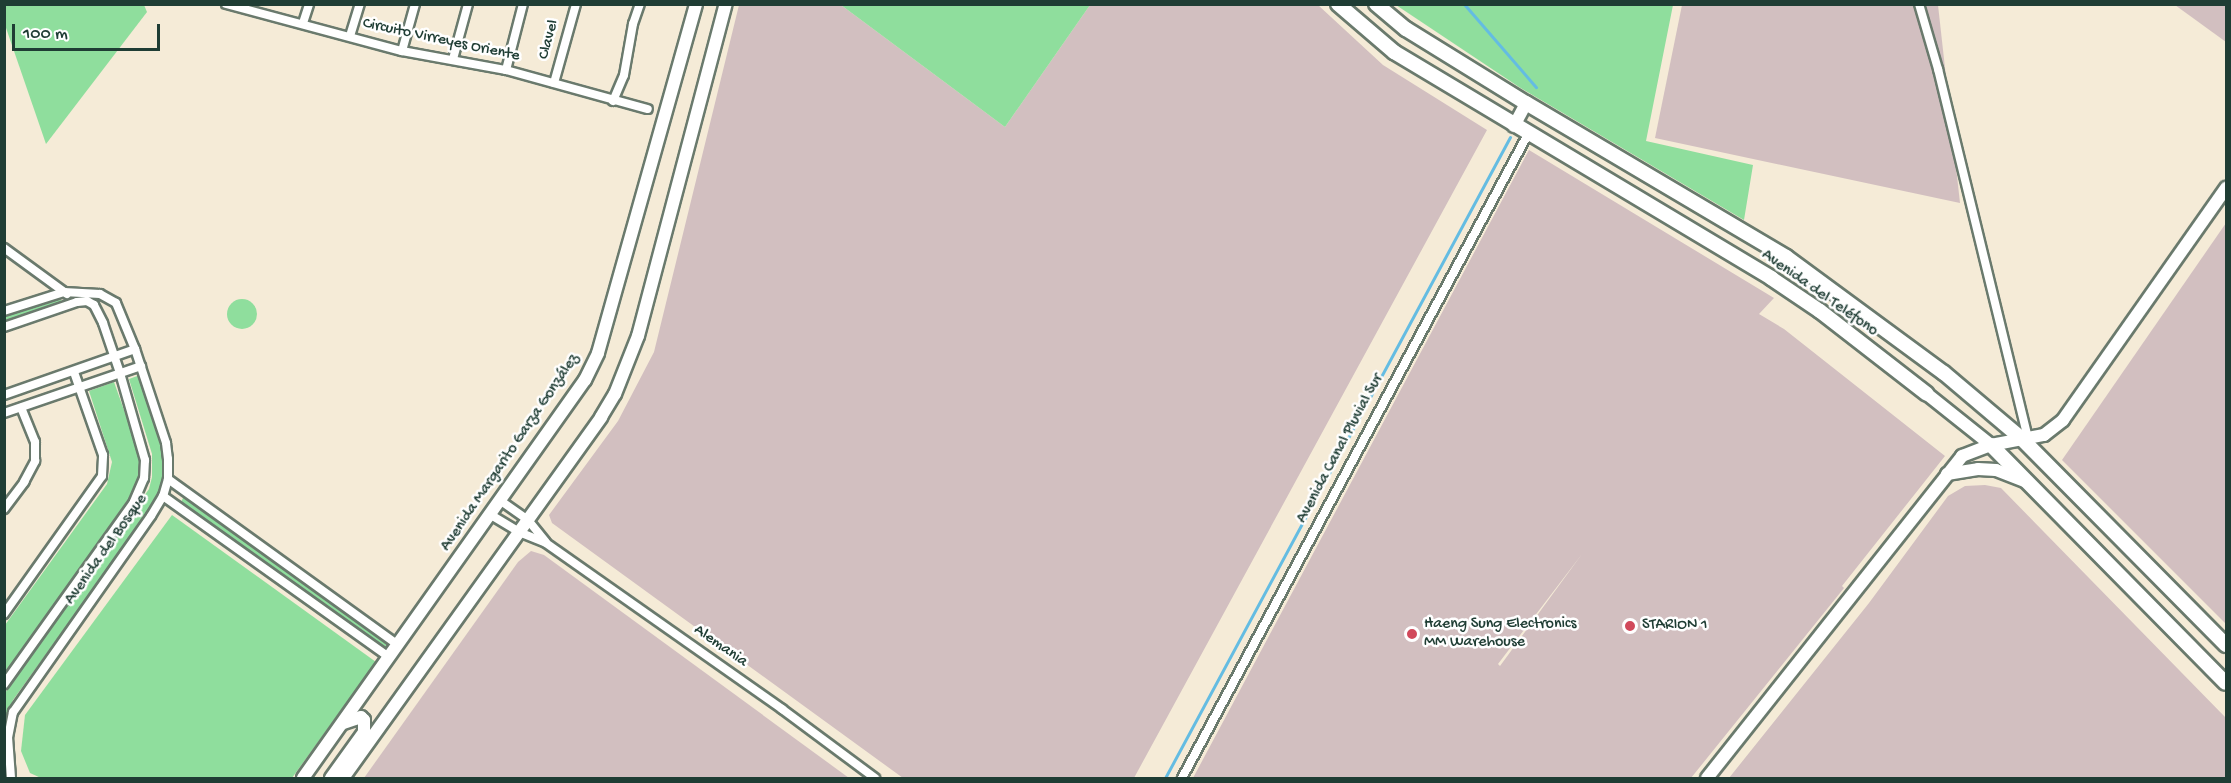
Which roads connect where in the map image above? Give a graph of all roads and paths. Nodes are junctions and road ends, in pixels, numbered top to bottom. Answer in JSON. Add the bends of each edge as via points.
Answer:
{"nodes":[{"id":1,"x":226,"y":4,"type":"edge"},
{"id":2,"x":309,"y":4,"type":"edge"},
{"id":3,"x":360,"y":4,"type":"edge"},
{"id":4,"x":416,"y":4,"type":"edge"},
{"id":5,"x":468,"y":4,"type":"edge"},
{"id":6,"x":524,"y":4,"type":"edge"},
{"id":7,"x":576,"y":4,"type":"edge"},
{"id":8,"x":640,"y":4,"type":"edge"},
{"id":9,"x":696,"y":4,"type":"edge"},
{"id":10,"x":726,"y":4,"type":"edge"},
{"id":11,"x":1338,"y":4,"type":"edge"},
{"id":12,"x":1377,"y":4,"type":"edge"},
{"id":13,"x":1919,"y":4,"type":"edge"},
{"id":14,"x":254,"y":9,"type":"edge"},
{"id":15,"x":303,"y":23,"type":"junction"},
{"id":16,"x":350,"y":36,"type":"junction"},
{"id":17,"x":402,"y":51,"type":"junction"},
{"id":18,"x":453,"y":59,"type":"junction"},
{"id":19,"x":506,"y":70,"type":"junction"},
{"id":20,"x":554,"y":83,"type":"junction"},
{"id":21,"x":614,"y":101,"type":"junction"},
{"id":22,"x":1526,"y":103,"type":"junction"},
{"id":23,"x":648,"y":109,"type":"dead end"},
{"id":24,"x":1514,"y":126,"type":"junction"},
{"id":25,"x":1528,"y":134,"type":"junction"},
{"id":26,"x":2226,"y":188,"type":"edge"},
{"id":27,"x":4,"y":248,"type":"edge"},
{"id":28,"x":64,"y":292,"type":"junction"},
{"id":29,"x":77,"y":302,"type":"junction"},
{"id":30,"x":4,"y":311,"type":"edge"},
{"id":31,"x":4,"y":327,"type":"edge"},
{"id":32,"x":135,"y":349,"type":"junction"},
{"id":33,"x":114,"y":357,"type":"junction"},
{"id":34,"x":141,"y":366,"type":"junction"},
{"id":35,"x":74,"y":372,"type":"junction"},
{"id":36,"x":120,"y":374,"type":"junction"},
{"id":37,"x":80,"y":387,"type":"junction"},
{"id":38,"x":1927,"y":394,"type":"joint"},
{"id":39,"x":4,"y":395,"type":"edge"},
{"id":40,"x":21,"y":408,"type":"junction"},
{"id":41,"x":4,"y":413,"type":"edge"},
{"id":42,"x":2025,"y":438,"type":"junction"},
{"id":43,"x":1990,"y":446,"type":"junction"},
{"id":44,"x":1947,"y":474,"type":"junction"},
{"id":45,"x":168,"y":479,"type":"junction"},
{"id":46,"x":2028,"y":482,"type":"junction"},
{"id":47,"x":163,"y":496,"type":"junction"},
{"id":48,"x":501,"y":501,"type":"junction"},
{"id":49,"x":4,"y":509,"type":"edge"},
{"id":50,"x":491,"y":515,"type":"junction"},
{"id":51,"x":528,"y":520,"type":"junction"},
{"id":52,"x":519,"y":532,"type":"junction"},
{"id":53,"x":546,"y":543,"type":"junction"},
{"id":54,"x":4,"y":614,"type":"edge"},
{"id":55,"x":397,"y":644,"type":"junction"},
{"id":56,"x":2226,"y":645,"type":"edge"},
{"id":57,"x":389,"y":657,"type":"junction"},
{"id":58,"x":2226,"y":683,"type":"edge"},
{"id":59,"x":4,"y":684,"type":"edge"},
{"id":60,"x":340,"y":725,"type":"junction"},
{"id":61,"x":308,"y":775,"type":"edge"},
{"id":62,"x":11,"y":778,"type":"edge"},
{"id":63,"x":331,"y":778,"type":"edge"},
{"id":64,"x":343,"y":778,"type":"edge"},
{"id":65,"x":875,"y":778,"type":"edge"},
{"id":66,"x":1182,"y":778,"type":"edge"},
{"id":67,"x":1707,"y":778,"type":"edge"}],
"edges":[{"from":1,"to":14,"type":"street","name":"Circuito Virreyes Oriente"},
{"from":2,"to":15,"type":"street"},
{"from":3,"to":16,"type":"street"},
{"from":4,"to":17,"type":"street"},
{"from":5,"to":18,"type":"street"},
{"from":6,"to":19,"type":"street"},
{"from":7,"to":20,"type":"street","name":"Clavel"},
{"from":8,"to":21,"type":"street"},
{"from":9,"to":48,"type":"main road","name":"Avenida Margarito Garza González","via":[[598,353],[585,380]]},
{"from":10,"to":51,"type":"main road","via":[[641,325],[624,375],[601,417]]},
{"from":11,"to":24,"type":"main road","name":"Avenida del Teléfono","via":[[1394,52]]},
{"from":12,"to":22,"type":"main road","name":"Avenida del Teléfono","via":[[1406,29]]},
{"from":13,"to":42,"type":"street","via":[[1938,69]]},
{"from":14,"to":15,"type":"street","name":"Circuito Virreyes Oriente"},
{"from":15,"to":16,"type":"street","name":"Circuito Virreyes Oriente"},
{"from":16,"to":17,"type":"street","name":"Circuito Virreyes Oriente"},
{"from":17,"to":18,"type":"street","name":"Circuito Virreyes Oriente"},
{"from":18,"to":19,"type":"street","name":"Circuito Virreyes Oriente"},
{"from":19,"to":20,"type":"street","name":"Circuito Virreyes Oriente"},
{"from":20,"to":21,"type":"street","name":"Circuito Virreyes Oriente"},
{"from":21,"to":23,"type":"street","name":"Circuito Virreyes Oriente"},
{"from":22,"to":24,"type":"main road"},
{"from":22,"to":42,"type":"main road","name":"Avenida del Teléfono","via":[[1786,256]]},
{"from":24,"to":25,"type":"main road","name":"Avenida del Teléfono"},
{"from":25,"to":38,"type":"main road","name":"Avenida del Teléfono","via":[[1771,278]]},
{"from":25,"to":66,"type":"street","name":"Avenida Canal Pluvial Sur"},
{"from":26,"to":42,"type":"main road","via":[[2063,420],[2044,435]]},
{"from":27,"to":28,"type":"street"},
{"from":28,"to":29,"type":"street"},
{"from":28,"to":30,"type":"street"},
{"from":28,"to":32,"type":"street","name":"Avenida del Bosque","via":[[90,292],[107,297],[119,309]]},
{"from":29,"to":31,"type":"street"},
{"from":29,"to":33,"type":"street","name":"Avenida del Bosque","via":[[91,302]]},
{"from":32,"to":33,"type":"street"},
{"from":32,"to":34,"type":"street","name":"Avenida del Bosque"},
{"from":33,"to":35,"type":"street"},
{"from":33,"to":36,"type":"street","name":"Avenida del Bosque"},
{"from":34,"to":36,"type":"street"},
{"from":34,"to":45,"type":"street","name":"Avenida del Bosque","via":[[166,443]]},
{"from":35,"to":37,"type":"street"},
{"from":35,"to":39,"type":"street"},
{"from":36,"to":37,"type":"street"},
{"from":36,"to":59,"type":"street","name":"Avenida del Bosque","via":[[145,460],[139,492]]},
{"from":37,"to":40,"type":"street"},
{"from":37,"to":54,"type":"street","via":[[103,455],[102,476]]},
{"from":38,"to":43,"type":"main road","name":"Avenida del Teléfono"},
{"from":40,"to":41,"type":"street"},
{"from":40,"to":49,"type":"street","via":[[35,442],[35,461]]},
{"from":42,"to":43,"type":"main road"},
{"from":42,"to":56,"type":"main road","name":"Avenida del Teléfono"},
{"from":43,"to":44,"type":"main road","via":[[1962,456]]},
{"from":43,"to":46,"type":"main road","name":"Avenida del Teléfono"},
{"from":44,"to":46,"type":"main road","via":[[1996,470]]},
{"from":44,"to":67,"type":"main road"},
{"from":45,"to":47,"type":"street","name":"Avenida del Bosque"},
{"from":45,"to":55,"type":"street"},
{"from":46,"to":58,"type":"main road","name":"Avenida del Teléfono"},
{"from":47,"to":57,"type":"street"},
{"from":47,"to":62,"type":"street","name":"Avenida del Bosque","via":[[13,712],[8,736]]},
{"from":48,"to":50,"type":"main road","name":"Avenida Margarito Garza González"},
{"from":48,"to":51,"type":"street","name":"Alemania"},
{"from":50,"to":52,"type":"street","name":"Alemania"},
{"from":50,"to":55,"type":"main road","name":"Avenida Margarito Garza González"},
{"from":51,"to":52,"type":"main road"},
{"from":51,"to":53,"type":"street","name":"Alemania"},
{"from":52,"to":53,"type":"street","name":"Alemania"},
{"from":52,"to":64,"type":"main road"},
{"from":53,"to":65,"type":"street","name":"Alemania"},
{"from":55,"to":57,"type":"main road","name":"Avenida Margarito Garza González"},
{"from":57,"to":60,"type":"main road","name":"Avenida Margarito Garza González"},
{"from":60,"to":61,"type":"main road","name":"Avenida Margarito Garza González"},
{"from":60,"to":63,"type":"main road","via":[[357,717],[365,725]]}]}
